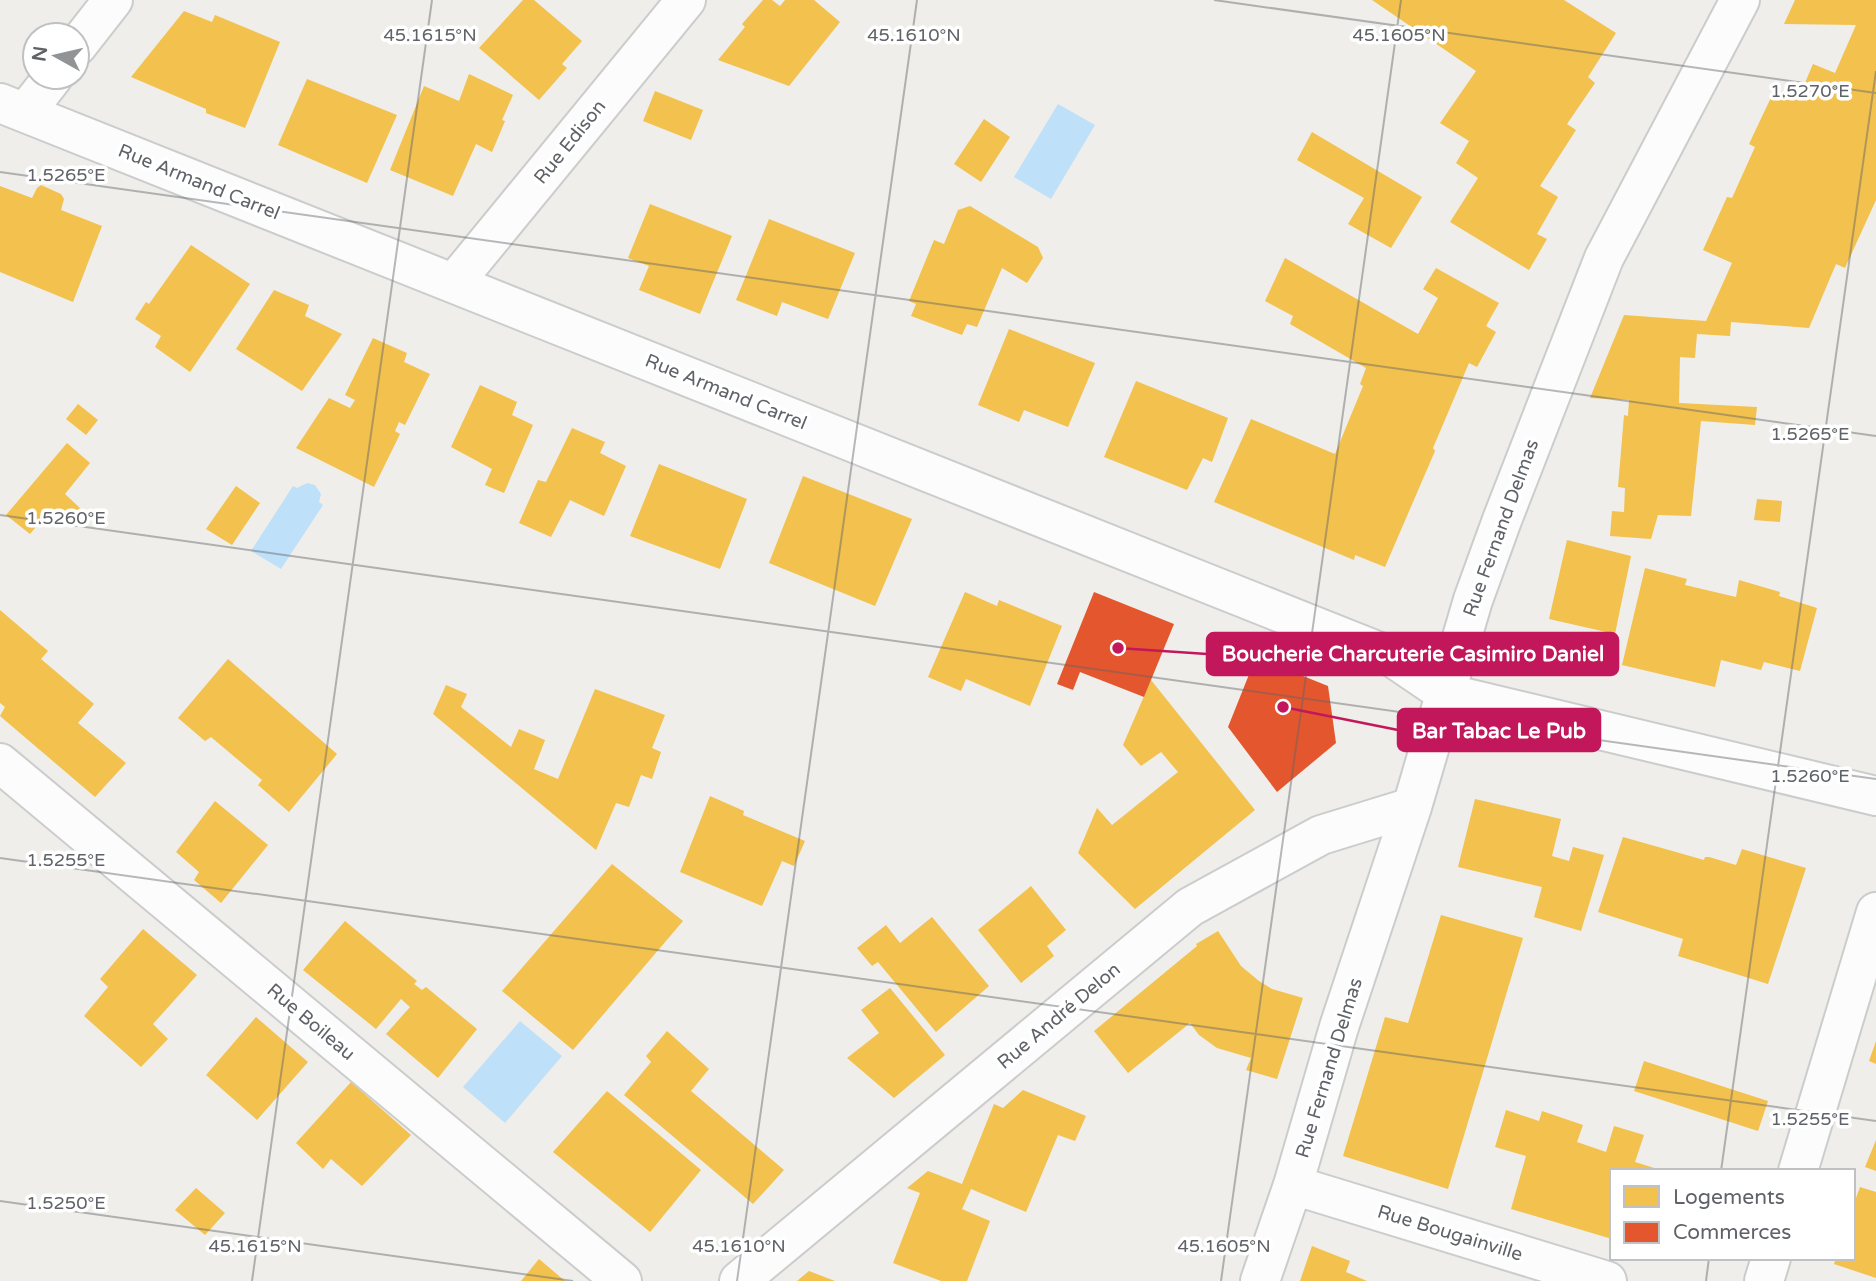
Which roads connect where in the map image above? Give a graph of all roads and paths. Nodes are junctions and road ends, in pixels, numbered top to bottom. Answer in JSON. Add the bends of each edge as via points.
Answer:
{"nodes":[{"id":1,"x":113,"y":0,"type":"edge"},
{"id":2,"x":686,"y":0,"type":"edge"},
{"id":3,"x":1740,"y":0,"type":"edge"},
{"id":4,"x":91,"y":28,"type":"edge"},
{"id":5,"x":35,"y":91,"type":"edge"},
{"id":6,"x":13,"y":108,"type":"edge"},
{"id":7,"x":454,"y":283,"type":"junction"},
{"id":8,"x":1444,"y":693,"type":"junction"},
{"id":9,"x":0,"y":763,"type":"edge"},
{"id":10,"x":1876,"y":796,"type":"edge"},
{"id":11,"x":1412,"y":807,"type":"junction"},
{"id":12,"x":1876,"y":912,"type":"edge"},
{"id":13,"x":1799,"y":1169,"type":"edge"},
{"id":14,"x":1293,"y":1185,"type":"junction"},
{"id":15,"x":1770,"y":1260,"type":"edge"},
{"id":16,"x":622,"y":1281,"type":"edge"},
{"id":17,"x":739,"y":1281,"type":"edge"},
{"id":18,"x":1260,"y":1281,"type":"edge"},
{"id":19,"x":1607,"y":1281,"type":"edge"},
{"id":20,"x":1765,"y":1281,"type":"edge"}],
"edges":[{"from":1,"to":4,"type":"street"},
{"from":2,"to":7,"type":"street","name":"Rue Edison"},
{"from":3,"to":8,"type":"street","name":"Rue Fernand Delmas","via":[[1604,258],[1502,520]]},
{"from":5,"to":6,"type":"street"},
{"from":6,"to":7,"type":"street","name":"Rue Armand Carrel"},
{"from":7,"to":8,"type":"street","name":"Rue Armand Carrel","via":[[1392,657]]},
{"from":8,"to":10,"type":"street"},
{"from":8,"to":11,"type":"street","name":"Rue Fernand Delmas"},
{"from":9,"to":16,"type":"street","name":"Rue Boileau"},
{"from":11,"to":14,"type":"street","name":"Rue Fernand Delmas","via":[[1339,1027]]},
{"from":11,"to":17,"type":"street","name":"Rue André Delon","via":[[1321,835],[1190,907]]},
{"from":12,"to":13,"type":"street"},
{"from":14,"to":18,"type":"street","name":"Rue Fernand Delmas"},
{"from":14,"to":19,"type":"street","name":"Rue Bougainville"},
{"from":15,"to":20,"type":"street"}]}
